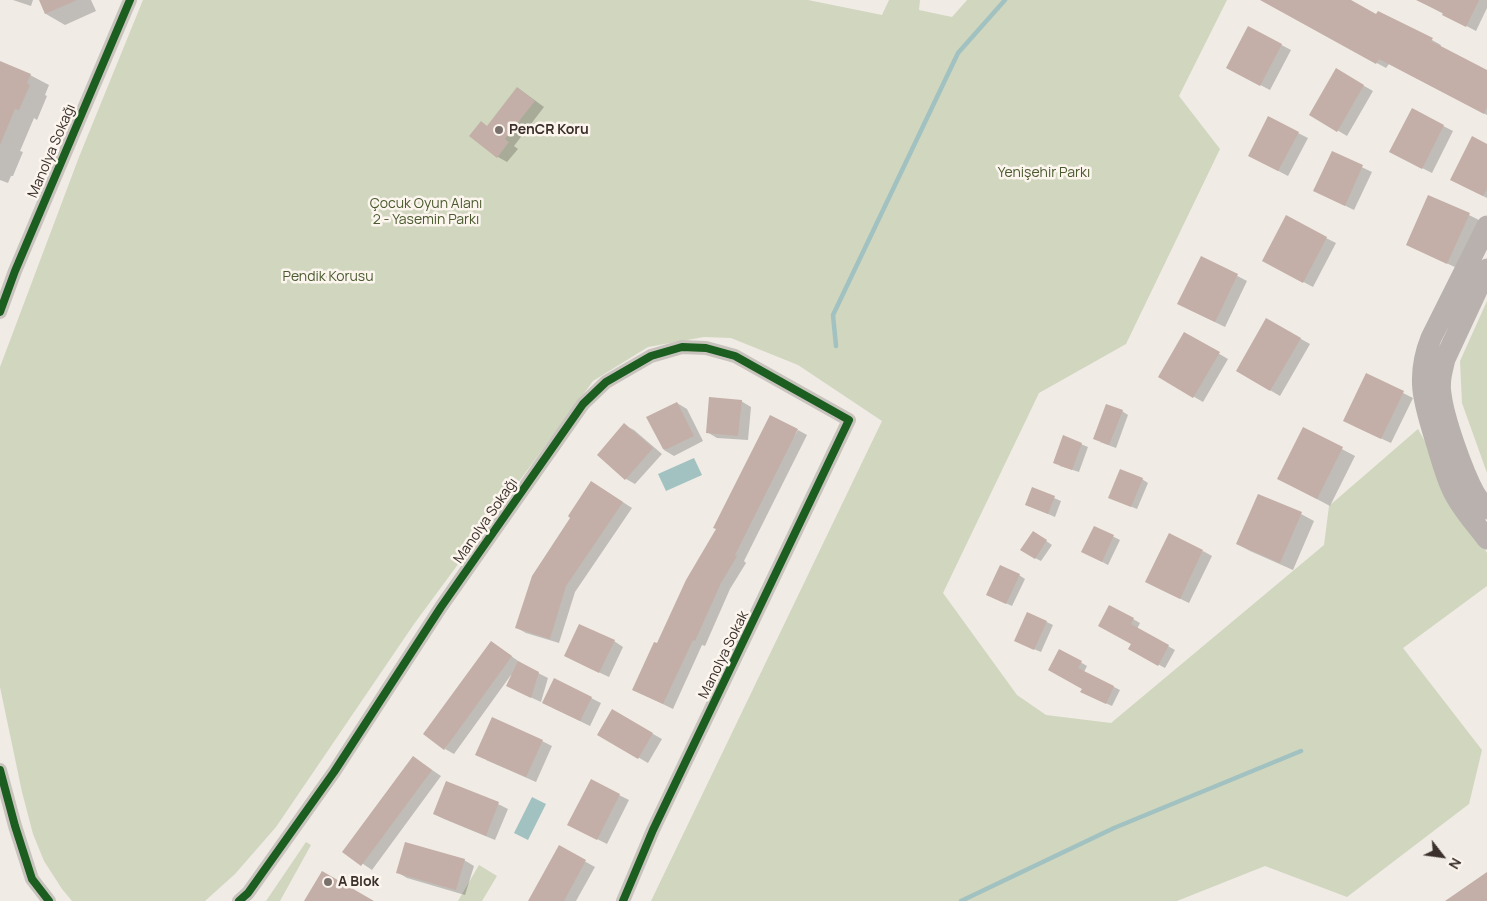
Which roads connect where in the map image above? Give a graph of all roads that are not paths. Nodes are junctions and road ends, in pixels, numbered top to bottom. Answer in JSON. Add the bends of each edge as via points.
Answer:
{"nodes":[{"id":1,"x":130,"y":0,"type":"edge"},
{"id":2,"x":1487,"y":226,"type":"edge"},
{"id":3,"x":1487,"y":269,"type":"edge"},
{"id":4,"x":0,"y":312,"type":"edge"},
{"id":5,"x":849,"y":420,"type":"joint"},
{"id":6,"x":1487,"y":509,"type":"edge"},
{"id":7,"x":1487,"y":539,"type":"edge"},
{"id":8,"x":0,"y":770,"type":"edge"},
{"id":9,"x":49,"y":901,"type":"edge"},
{"id":10,"x":240,"y":901,"type":"edge"},
{"id":11,"x":623,"y":901,"type":"edge"}],
"edges":[{"from":1,"to":4,"type":"street","name":"Manolya Sokağı"},
{"from":2,"to":7,"type":"main road","via":[[1431,338],[1424,355],[1422,373],[1422,393],[1452,490]]},
{"from":3,"to":6,"type":"main road","via":[[1445,359],[1440,394],[1466,473],[1475,494]]},
{"from":5,"to":10,"type":"street","name":"Manolya Sokağı","via":[[735,356],[706,348],[682,347],[651,356],[606,382],[577,412],[441,607],[334,772]]},
{"from":5,"to":11,"type":"street","name":"Manolya Sokak","via":[[652,830]]},
{"from":8,"to":9,"type":"street","via":[[32,880]]}]}
